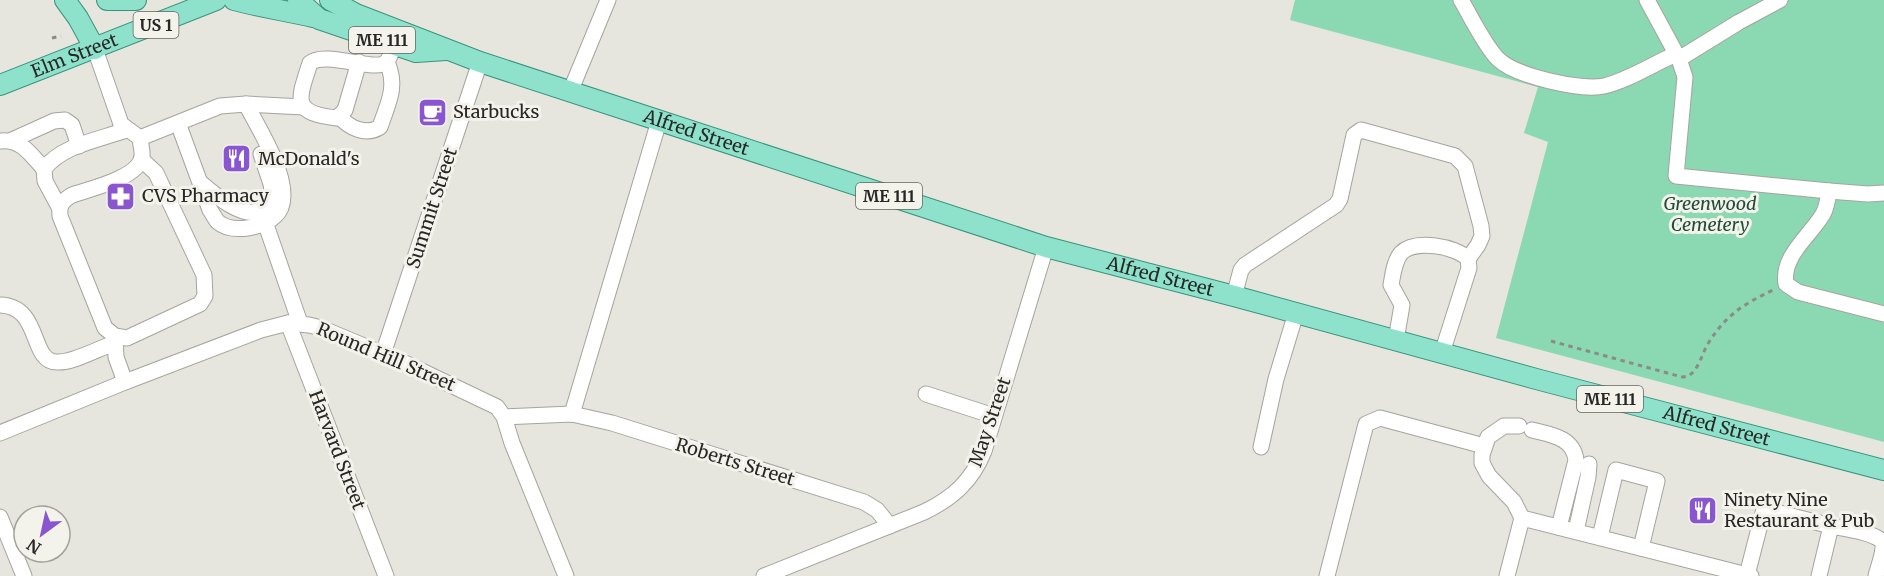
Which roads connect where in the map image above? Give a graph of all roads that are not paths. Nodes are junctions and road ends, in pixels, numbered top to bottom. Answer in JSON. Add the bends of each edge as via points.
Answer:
{"nodes":[{"id":1,"x":65,"y":0,"type":"edge"},
{"id":2,"x":106,"y":0,"type":"edge"},
{"id":3,"x":136,"y":0,"type":"edge"},
{"id":4,"x":234,"y":0,"type":"edge"},
{"id":5,"x":298,"y":0,"type":"edge"},
{"id":6,"x":330,"y":0,"type":"edge"},
{"id":7,"x":608,"y":0,"type":"edge"},
{"id":8,"x":1461,"y":0,"type":"edge"},
{"id":9,"x":1647,"y":0,"type":"edge"},
{"id":10,"x":1780,"y":0,"type":"edge"},
{"id":11,"x":206,"y":2,"type":"edge"},
{"id":12,"x":319,"y":18,"type":"junction"},
{"id":13,"x":95,"y":49,"type":"junction"},
{"id":14,"x":446,"y":50,"type":"junction"},
{"id":15,"x":390,"y":53,"type":"junction"},
{"id":16,"x":1678,"y":56,"type":"junction"},
{"id":17,"x":359,"y":62,"type":"junction"},
{"id":18,"x":480,"y":62,"type":"junction"},
{"id":19,"x":0,"y":85,"type":"edge"},
{"id":20,"x":570,"y":92,"type":"junction"},
{"id":21,"x":246,"y":105,"type":"junction"},
{"id":22,"x":304,"y":107,"type":"junction"},
{"id":23,"x":339,"y":116,"type":"junction"},
{"id":24,"x":659,"y":121,"type":"junction"},
{"id":25,"x":178,"y":123,"type":"junction"},
{"id":26,"x":259,"y":128,"type":"junction"},
{"id":27,"x":133,"y":134,"type":"junction"},
{"id":28,"x":6,"y":141,"type":"edge"},
{"id":29,"x":79,"y":146,"type":"junction"},
{"id":30,"x":141,"y":159,"type":"junction"},
{"id":31,"x":44,"y":169,"type":"junction"},
{"id":32,"x":199,"y":181,"type":"junction"},
{"id":33,"x":1829,"y":191,"type":"junction"},
{"id":34,"x":1884,"y":193,"type":"edge"},
{"id":35,"x":59,"y":207,"type":"junction"},
{"id":36,"x":265,"y":222,"type":"junction"},
{"id":37,"x":1046,"y":247,"type":"junction"},
{"id":38,"x":1468,"y":259,"type":"junction"},
{"id":39,"x":1234,"y":296,"type":"junction"},
{"id":40,"x":0,"y":304,"type":"edge"},
{"id":41,"x":1296,"y":313,"type":"junction"},
{"id":42,"x":1884,"y":314,"type":"edge"},
{"id":43,"x":294,"y":323,"type":"junction"},
{"id":44,"x":115,"y":339,"type":"junction"},
{"id":45,"x":1396,"y":340,"type":"junction"},
{"id":46,"x":1442,"y":352,"type":"junction"},
{"id":47,"x":383,"y":354,"type":"junction"},
{"id":48,"x":125,"y":382,"type":"junction"},
{"id":49,"x":926,"y":394,"type":"dead end"},
{"id":50,"x":572,"y":414,"type":"junction"},
{"id":51,"x":994,"y":416,"type":"junction"},
{"id":52,"x":504,"y":417,"type":"junction"},
{"id":53,"x":0,"y":433,"type":"edge"},
{"id":54,"x":1484,"y":446,"type":"junction"},
{"id":55,"x":1260,"y":447,"type":"dead end"},
{"id":56,"x":1580,"y":463,"type":"junction"},
{"id":57,"x":1616,"y":470,"type":"junction"},
{"id":58,"x":1884,"y":470,"type":"edge"},
{"id":59,"x":0,"y":517,"type":"edge"},
{"id":60,"x":1522,"y":518,"type":"junction"},
{"id":61,"x":1831,"y":525,"type":"junction"},
{"id":62,"x":890,"y":526,"type":"junction"},
{"id":63,"x":1559,"y":527,"type":"junction"},
{"id":64,"x":1576,"y":531,"type":"junction"},
{"id":65,"x":1600,"y":537,"type":"junction"},
{"id":66,"x":1641,"y":548,"type":"junction"},
{"id":67,"x":1749,"y":575,"type":"edge"},
{"id":68,"x":24,"y":576,"type":"edge"},
{"id":69,"x":386,"y":576,"type":"edge"},
{"id":70,"x":566,"y":576,"type":"edge"},
{"id":71,"x":764,"y":576,"type":"edge"},
{"id":72,"x":1327,"y":576,"type":"edge"},
{"id":73,"x":1507,"y":576,"type":"edge"},
{"id":74,"x":1819,"y":576,"type":"edge"},
{"id":75,"x":1876,"y":576,"type":"edge"}],
"edges":[{"from":1,"to":13,"type":"main road"},
{"from":2,"to":3,"type":"main road"},
{"from":4,"to":12,"type":"main road"},
{"from":5,"to":12,"type":"main road","name":"Alfred Street","number":"ME 111"},
{"from":6,"to":14,"type":"main road","name":"Alfred Street","number":"ME 111"},
{"from":7,"to":20,"type":"street"},
{"from":8,"to":16,"type":"street","via":[[1497,58],[1513,70],[1537,78],[1603,86]]},
{"from":9,"to":16,"type":"street"},
{"from":10,"to":16,"type":"street"},
{"from":11,"to":13,"type":"main road","name":"Elm Street","number":"US 1"},
{"from":12,"to":15,"type":"main road","name":"Alfred Street","number":"ME 111"},
{"from":13,"to":19,"type":"main road","name":"Elm Street","number":"US 1"},
{"from":13,"to":27,"type":"street","via":[[121,124]]},
{"from":14,"to":15,"type":"main road","name":"Alfred Street","number":"ME 111"},
{"from":14,"to":18,"type":"main road","name":"Alfred Street","number":"ME 111"},
{"from":15,"to":17,"type":"street","via":[[375,66]]},
{"from":15,"to":23,"type":"street","via":[[394,83],[380,127],[362,130]]},
{"from":16,"to":33,"type":"street","via":[[1685,85],[1676,176]]},
{"from":17,"to":22,"type":"street","via":[[317,59],[309,63],[300,95]]},
{"from":17,"to":23,"type":"street","via":[[345,110]]},
{"from":18,"to":20,"type":"main road","name":"Alfred Street","number":"ME 111"},
{"from":18,"to":47,"type":"street","name":"Summit Street"},
{"from":20,"to":24,"type":"main road","name":"Alfred Street","number":"ME 111"},
{"from":21,"to":22,"type":"street"},
{"from":21,"to":25,"type":"street","via":[[220,106]]},
{"from":21,"to":26,"type":"street"},
{"from":22,"to":23,"type":"street","via":[[316,115]]},
{"from":24,"to":37,"type":"main road","name":"Alfred Street","number":"ME 111"},
{"from":24,"to":50,"type":"street"},
{"from":25,"to":27,"type":"street"},
{"from":25,"to":32,"type":"street"},
{"from":26,"to":32,"type":"street","via":[[256,142],[273,198],[267,206],[251,213],[236,208]]},
{"from":26,"to":36,"type":"street","via":[[273,157],[283,194],[282,207]]},
{"from":27,"to":29,"type":"street"},
{"from":27,"to":30,"type":"street"},
{"from":28,"to":29,"type":"street","via":[[65,120],[72,125]]},
{"from":28,"to":31,"type":"street","via":[[21,145]]},
{"from":29,"to":31,"type":"street","via":[[51,159]]},
{"from":30,"to":35,"type":"street","via":[[130,173],[72,195]]},
{"from":30,"to":44,"type":"street","via":[[156,173],[204,275],[206,296],[200,304],[147,330]]},
{"from":31,"to":35,"type":"street","via":[[45,181]]},
{"from":32,"to":36,"type":"street","via":[[218,222],[238,229]]},
{"from":33,"to":34,"type":"street"},
{"from":33,"to":42,"type":"street","via":[[1823,215],[1791,260],[1785,274],[1786,284],[1798,292]]},
{"from":35,"to":44,"type":"street","via":[[105,328]]},
{"from":36,"to":43,"type":"street","name":"Harvard Street"},
{"from":37,"to":39,"type":"main road","name":"Alfred Street","number":"ME 111"},
{"from":37,"to":51,"type":"street","name":"May Street"},
{"from":38,"to":39,"type":"street","via":[[1480,241],[1481,226],[1461,160],[1361,130],[1354,135],[1336,205],[1245,265]]},
{"from":38,"to":45,"type":"street","via":[[1459,251],[1426,244],[1404,250],[1396,260],[1391,285],[1402,305]]},
{"from":38,"to":46,"type":"street","via":[[1469,268]]},
{"from":39,"to":41,"type":"main road","name":"Alfred Street","number":"ME 111"},
{"from":40,"to":44,"type":"street","via":[[11,305],[25,316],[42,354],[56,363]]},
{"from":41,"to":45,"type":"main road","name":"Alfred Street","number":"ME 111"},
{"from":41,"to":55,"type":"street"},
{"from":43,"to":47,"type":"street","name":"Round Hill Street","via":[[321,328]]},
{"from":43,"to":48,"type":"street","via":[[261,330]]},
{"from":43,"to":69,"type":"street","name":"Harvard Street"},
{"from":44,"to":48,"type":"street","via":[[116,357]]},
{"from":45,"to":46,"type":"main road","name":"Alfred Street","number":"ME 111"},
{"from":46,"to":58,"type":"main road","name":"Alfred Street","number":"ME 111"},
{"from":47,"to":52,"type":"street","name":"Round Hill Street","via":[[497,406]]},
{"from":48,"to":53,"type":"street"},
{"from":49,"to":51,"type":"street"},
{"from":50,"to":52,"type":"street","name":"Roberts Street"},
{"from":50,"to":62,"type":"street","name":"Roberts Street","via":[[864,502]]},
{"from":51,"to":62,"type":"street","name":"May Street","via":[[980,460],[963,486],[937,506]]},
{"from":52,"to":70,"type":"street"},
{"from":54,"to":56,"type":"street","via":[[1488,437],[1508,425],[1567,447]]},
{"from":54,"to":60,"type":"street","via":[[1482,464],[1493,482],[1514,502]]},
{"from":54,"to":72,"type":"street","via":[[1380,418],[1366,424]]},
{"from":56,"to":57,"type":"street"},
{"from":56,"to":63,"type":"street"},
{"from":56,"to":64,"type":"street","via":[[1588,477]]},
{"from":57,"to":65,"type":"street"},
{"from":57,"to":66,"type":"street","via":[[1657,481]]},
{"from":59,"to":68,"type":"street"},
{"from":60,"to":63,"type":"street"},
{"from":60,"to":73,"type":"street"},
{"from":61,"to":67,"type":"street","via":[[1764,509]]},
{"from":61,"to":74,"type":"street"},
{"from":61,"to":75,"type":"street","via":[[1883,542]]},
{"from":62,"to":71,"type":"street","name":"May Street"},
{"from":63,"to":64,"type":"street"},
{"from":64,"to":65,"type":"street"},
{"from":65,"to":66,"type":"street"},
{"from":66,"to":67,"type":"street"}]}
